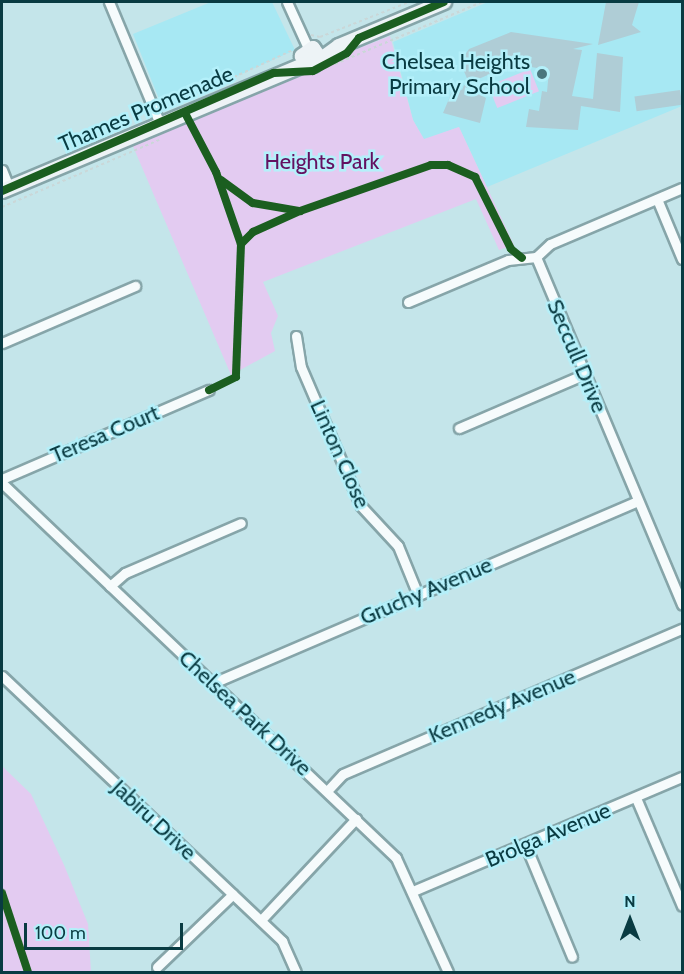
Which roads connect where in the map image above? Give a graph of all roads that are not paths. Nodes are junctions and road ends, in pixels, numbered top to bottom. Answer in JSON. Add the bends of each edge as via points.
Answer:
{"nodes":[{"id":1,"x":109,"y":2,"type":"edge"},
{"id":2,"x":287,"y":2,"type":"edge"},
{"id":3,"x":444,"y":2,"type":"edge"},
{"id":4,"x":311,"y":54,"type":"junction"},
{"id":5,"x":160,"y":124,"type":"junction"},
{"id":6,"x":2,"y":170,"type":"edge"},
{"id":7,"x":682,"y":188,"type":"edge"},
{"id":8,"x":5,"y":189,"type":"edge"},
{"id":9,"x":657,"y":199,"type":"junction"},
{"id":10,"x":536,"y":257,"type":"junction"},
{"id":11,"x":682,"y":259,"type":"edge"},
{"id":12,"x":135,"y":286,"type":"dead end"},
{"id":13,"x":408,"y":302,"type":"dead end"},
{"id":14,"x":296,"y":336,"type":"dead end"},
{"id":15,"x":2,"y":343,"type":"edge"},
{"id":16,"x":585,"y":374,"type":"junction"},
{"id":17,"x":209,"y":390,"type":"dead end"},
{"id":18,"x":459,"y":428,"type":"dead end"},
{"id":19,"x":2,"y":479,"type":"edge"},
{"id":20,"x":2,"y":483,"type":"edge"},
{"id":21,"x":638,"y":501,"type":"junction"},
{"id":22,"x":242,"y":523,"type":"dead end"},
{"id":23,"x":110,"y":586,"type":"junction"},
{"id":24,"x":418,"y":595,"type":"junction"},
{"id":25,"x":682,"y":605,"type":"edge"},
{"id":26,"x":682,"y":629,"type":"edge"},
{"id":27,"x":2,"y":676,"type":"edge"},
{"id":28,"x":213,"y":683,"type":"junction"},
{"id":29,"x":682,"y":777,"type":"edge"},
{"id":30,"x":327,"y":790,"type":"junction"},
{"id":31,"x":636,"y":798,"type":"junction"},
{"id":32,"x":356,"y":819,"type":"junction"},
{"id":33,"x":525,"y":844,"type":"junction"},
{"id":34,"x":413,"y":891,"type":"junction"},
{"id":35,"x":233,"y":894,"type":"junction"},
{"id":36,"x":682,"y":906,"type":"edge"},
{"id":37,"x":261,"y":920,"type":"junction"},
{"id":38,"x":572,"y":957,"type":"dead end"},
{"id":39,"x":157,"y":967,"type":"dead end"},
{"id":40,"x":296,"y":972,"type":"edge"},
{"id":41,"x":448,"y":972,"type":"edge"}],
"edges":[{"from":1,"to":5,"type":"street"},
{"from":2,"to":4,"type":"street"},
{"from":3,"to":4,"type":"main road","name":"Thames Promenade"},
{"from":4,"to":5,"type":"main road","name":"Thames Promenade"},
{"from":5,"to":8,"type":"main road","name":"Thames Promenade"},
{"from":6,"to":8,"type":"street"},
{"from":7,"to":9,"type":"street"},
{"from":9,"to":10,"type":"street","via":[[550,244]]},
{"from":9,"to":11,"type":"street"},
{"from":10,"to":13,"type":"street","via":[[508,260]]},
{"from":10,"to":16,"type":"street","name":"Seccull Drive"},
{"from":12,"to":15,"type":"street"},
{"from":14,"to":24,"type":"street","name":"Linton Close","via":[[301,367],[361,506],[398,546]]},
{"from":16,"to":18,"type":"street"},
{"from":16,"to":21,"type":"street","name":"Seccull Drive"},
{"from":17,"to":19,"type":"street","name":"Teresa Court"},
{"from":20,"to":23,"type":"street","name":"Chelsea Park Drive"},
{"from":21,"to":24,"type":"street","name":"Gruchy Avenue"},
{"from":21,"to":25,"type":"street","name":"Seccull Drive"},
{"from":22,"to":23,"type":"street","via":[[124,573]]},
{"from":23,"to":28,"type":"street","name":"Chelsea Park Drive"},
{"from":24,"to":28,"type":"street","name":"Gruchy Avenue"},
{"from":26,"to":30,"type":"street","name":"Kennedy Avenue","via":[[343,774]]},
{"from":27,"to":35,"type":"street","name":"Jabiru Drive"},
{"from":28,"to":30,"type":"street","name":"Chelsea Park Drive"},
{"from":29,"to":31,"type":"street","name":"Brolga Avenue"},
{"from":30,"to":32,"type":"street","name":"Chelsea Park Drive"},
{"from":31,"to":33,"type":"street","name":"Brolga Avenue"},
{"from":31,"to":36,"type":"street"},
{"from":32,"to":34,"type":"street","name":"Chelsea Park Drive","via":[[396,858]]},
{"from":32,"to":37,"type":"street"},
{"from":33,"to":34,"type":"street","name":"Brolga Avenue"},
{"from":33,"to":38,"type":"street"},
{"from":34,"to":41,"type":"street","name":"Chelsea Park Drive"},
{"from":35,"to":37,"type":"street","name":"Jabiru Drive"},
{"from":35,"to":39,"type":"street"},
{"from":37,"to":40,"type":"street","name":"Jabiru Drive","via":[[282,941]]}]}
